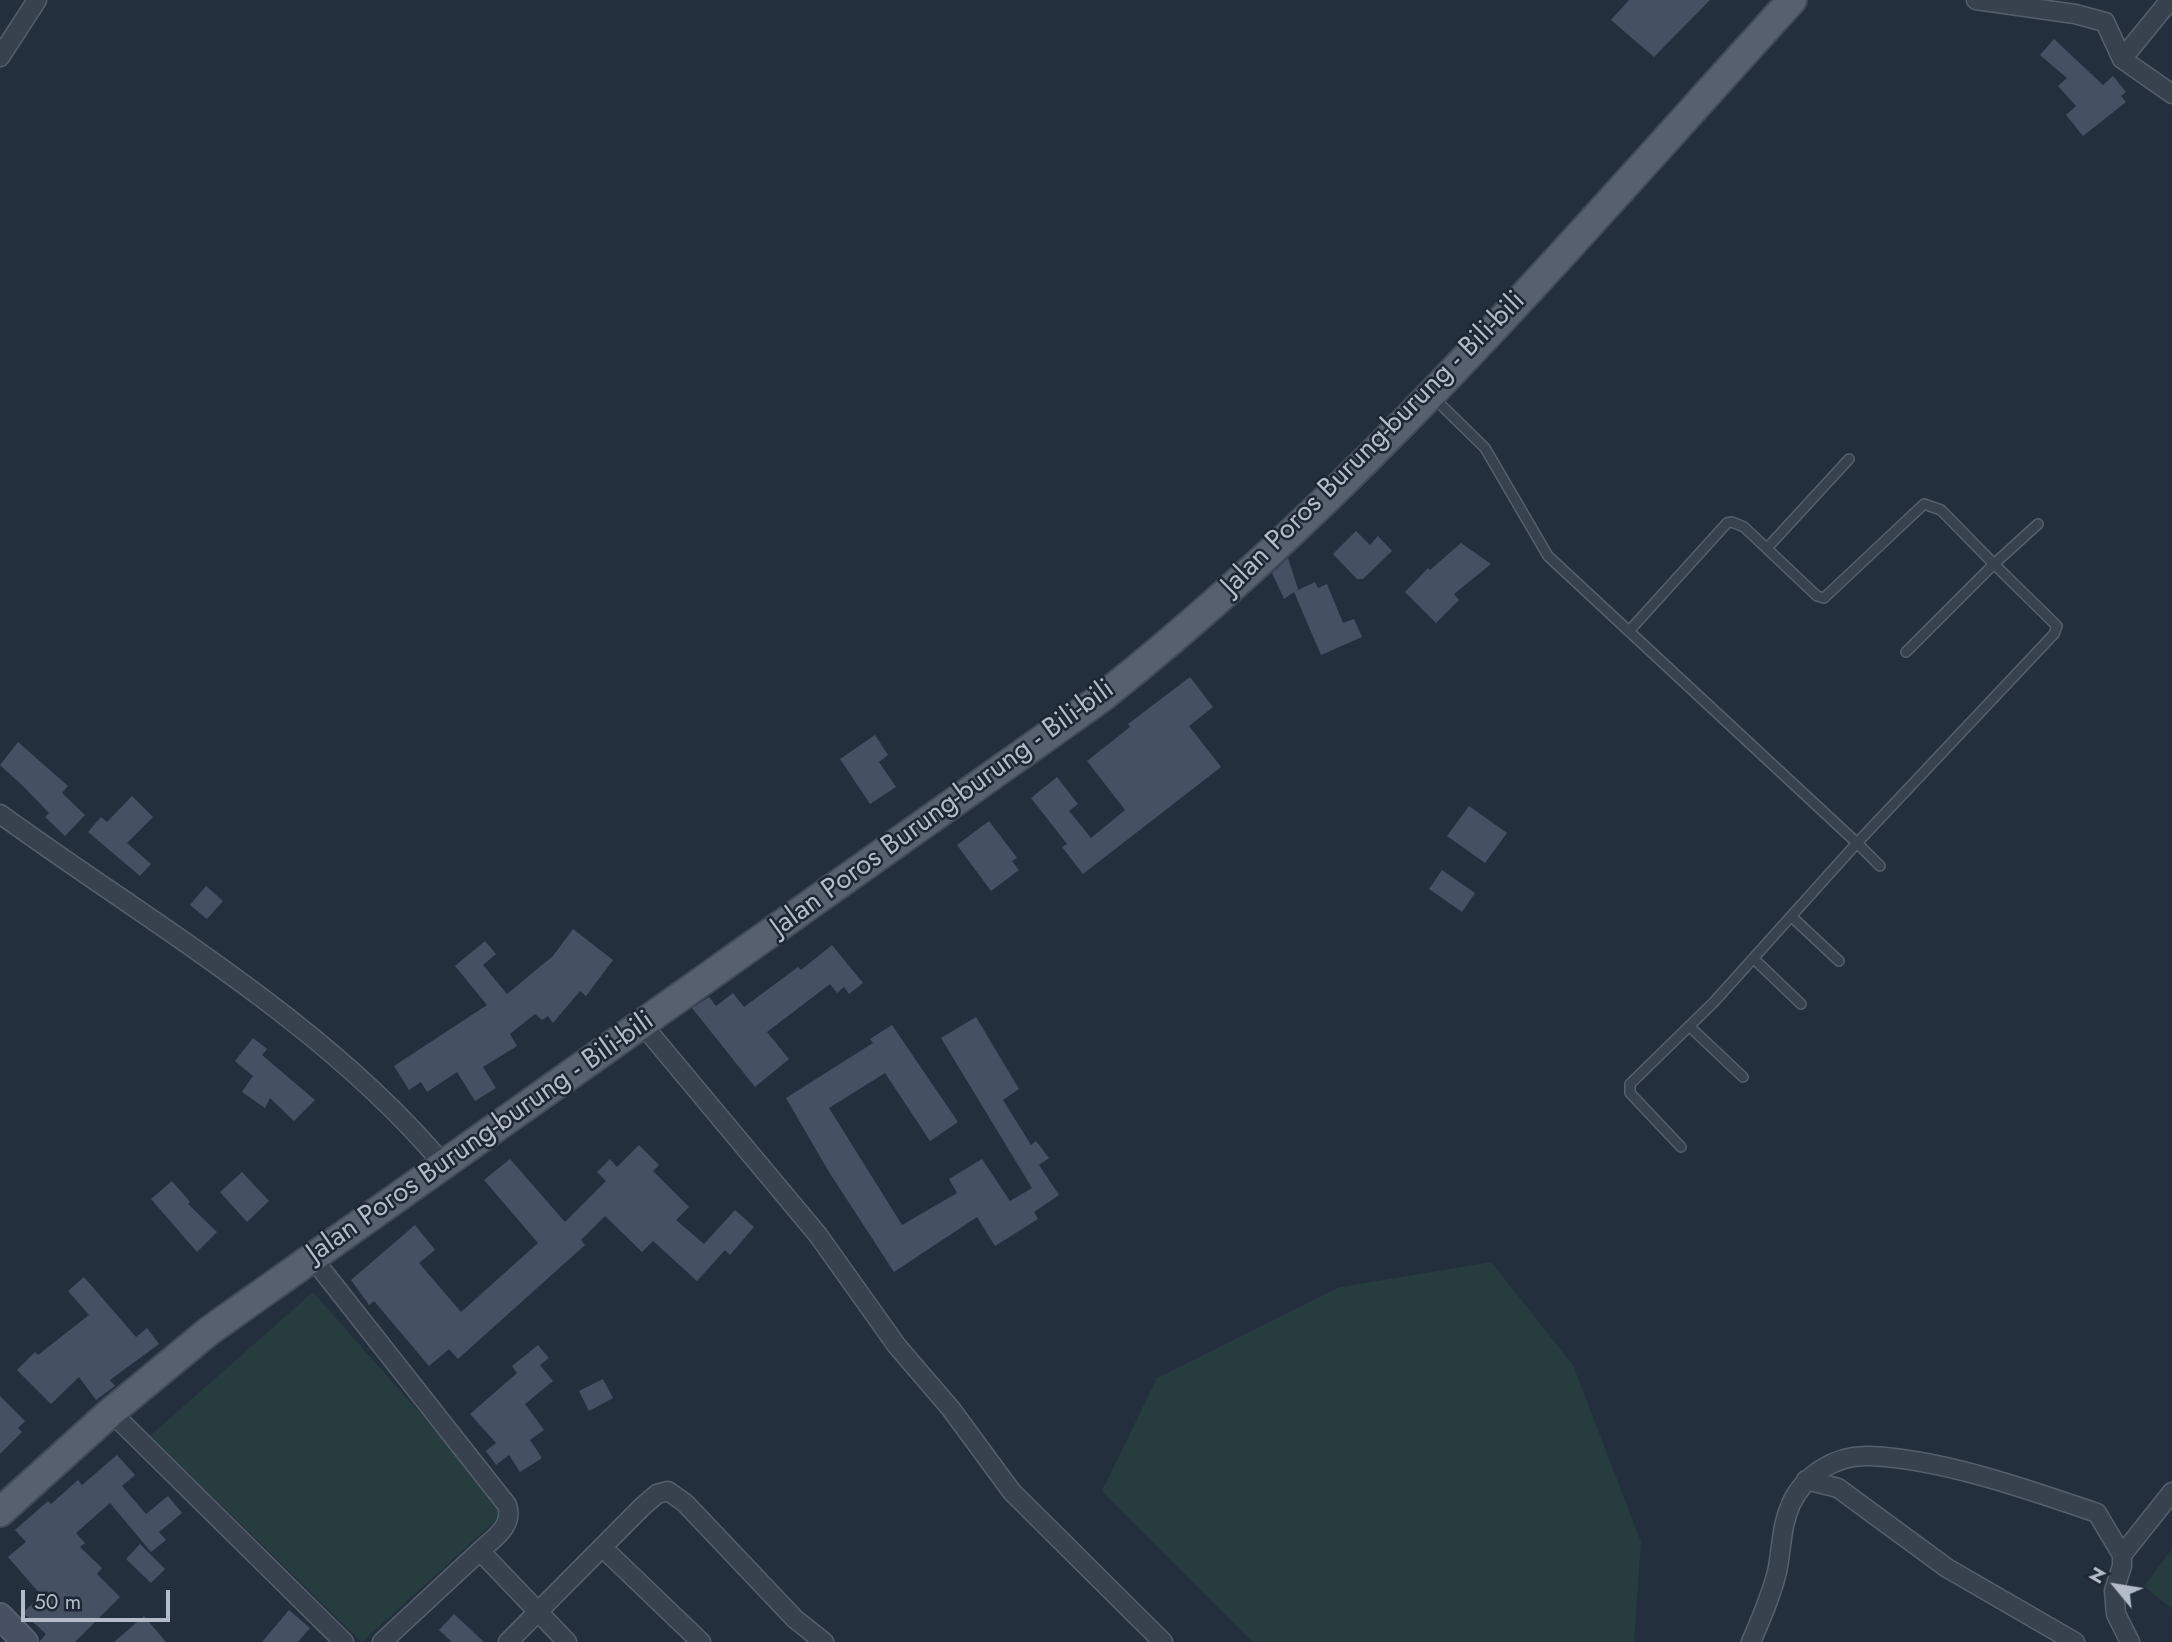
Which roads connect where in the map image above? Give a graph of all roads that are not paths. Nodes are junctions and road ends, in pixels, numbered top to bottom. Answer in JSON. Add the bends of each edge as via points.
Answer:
{"nodes":[{"id":1,"x":37,"y":0,"type":"edge"},
{"id":2,"x":1792,"y":0,"type":"edge"},
{"id":3,"x":1976,"y":0,"type":"edge"},
{"id":4,"x":2170,"y":0,"type":"edge"},
{"id":5,"x":0,"y":57,"type":"edge"},
{"id":6,"x":2123,"y":59,"type":"junction"},
{"id":7,"x":2172,"y":94,"type":"edge"},
{"id":8,"x":1430,"y":394,"type":"junction"},
{"id":9,"x":1849,"y":459,"type":"dead end"},
{"id":10,"x":2038,"y":524,"type":"dead end"},
{"id":11,"x":1768,"y":547,"type":"junction"},
{"id":12,"x":1994,"y":564,"type":"junction"},
{"id":13,"x":1630,"y":630,"type":"junction"},
{"id":14,"x":1906,"y":652,"type":"dead end"},
{"id":15,"x":0,"y":814,"type":"edge"},
{"id":16,"x":1857,"y":843,"type":"junction"},
{"id":17,"x":1880,"y":866,"type":"dead end"},
{"id":18,"x":1792,"y":917,"type":"junction"},
{"id":19,"x":1754,"y":959,"type":"junction"},
{"id":20,"x":1839,"y":961,"type":"dead end"},
{"id":21,"x":1801,"y":1004,"type":"dead end"},
{"id":22,"x":642,"y":1024,"type":"junction"},
{"id":23,"x":1689,"y":1026,"type":"junction"},
{"id":24,"x":1743,"y":1077,"type":"dead end"},
{"id":25,"x":1681,"y":1147,"type":"dead end"},
{"id":26,"x":443,"y":1164,"type":"junction"},
{"id":27,"x":311,"y":1256,"type":"junction"},
{"id":28,"x":111,"y":1412,"type":"junction"},
{"id":29,"x":1806,"y":1480,"type":"junction"},
{"id":30,"x":2172,"y":1492,"type":"edge"},
{"id":31,"x":0,"y":1512,"type":"edge"},
{"id":32,"x":603,"y":1548,"type":"junction"},
{"id":33,"x":480,"y":1550,"type":"junction"},
{"id":34,"x":2122,"y":1555,"type":"junction"},
{"id":35,"x":539,"y":1613,"type":"junction"},
{"id":36,"x":0,"y":1616,"type":"edge"},
{"id":37,"x":25,"y":1642,"type":"edge"},
{"id":38,"x":344,"y":1642,"type":"edge"},
{"id":39,"x":382,"y":1642,"type":"edge"},
{"id":40,"x":509,"y":1642,"type":"edge"},
{"id":41,"x":567,"y":1642,"type":"edge"},
{"id":42,"x":701,"y":1642,"type":"edge"},
{"id":43,"x":824,"y":1642,"type":"edge"},
{"id":44,"x":1163,"y":1642,"type":"edge"},
{"id":45,"x":1751,"y":1642,"type":"edge"},
{"id":46,"x":2075,"y":1642,"type":"edge"},
{"id":47,"x":2130,"y":1642,"type":"edge"}],
"edges":[{"from":1,"to":5,"type":"street"},
{"from":2,"to":8,"type":"main road","name":"Jalan Poros Burung-burung - Bili-bili"},
{"from":3,"to":6,"type":"street","via":[[2105,22]]},
{"from":4,"to":6,"type":"street"},
{"from":6,"to":7,"type":"street"},
{"from":8,"to":13,"type":"lane","via":[[1485,448],[1548,556]]},
{"from":8,"to":22,"type":"main road","name":"Jalan Poros Burung-burung - Bili-bili","via":[[1244,579],[1151,659]]},
{"from":9,"to":11,"type":"lane"},
{"from":10,"to":12,"type":"lane"},
{"from":11,"to":12,"type":"lane","via":[[1824,598],[1924,504],[1931,504]]},
{"from":11,"to":13,"type":"lane","via":[[1739,523],[1727,523]]},
{"from":12,"to":14,"type":"lane"},
{"from":12,"to":16,"type":"lane","via":[[2057,626],[2054,634]]},
{"from":13,"to":16,"type":"lane"},
{"from":15,"to":26,"type":"street","via":[[262,998],[373,1091]]},
{"from":16,"to":17,"type":"lane"},
{"from":16,"to":18,"type":"lane"},
{"from":18,"to":19,"type":"lane"},
{"from":18,"to":20,"type":"lane"},
{"from":19,"to":21,"type":"lane"},
{"from":19,"to":23,"type":"lane"},
{"from":22,"to":26,"type":"main road","name":"Jalan Poros Burung-burung - Bili-bili"},
{"from":22,"to":44,"type":"street","via":[[818,1235],[897,1346],[1012,1492]]},
{"from":23,"to":24,"type":"lane"},
{"from":23,"to":25,"type":"lane","via":[[1629,1087]]},
{"from":26,"to":27,"type":"main road","name":"Jalan Poros Burung-burung - Bili-bili"},
{"from":27,"to":28,"type":"main road","name":"Jalan Poros Burung-burung - Bili-bili","via":[[209,1331]]},
{"from":27,"to":33,"type":"street","via":[[506,1505],[506,1525]]},
{"from":28,"to":31,"type":"main road","name":"Jalan Poros Burung-burung - Bili-bili"},
{"from":28,"to":38,"type":"street"},
{"from":29,"to":34,"type":"street","via":[[1824,1467],[1867,1456],[1973,1475],[2096,1513]]},
{"from":29,"to":45,"type":"street","via":[[1781,1531],[1772,1590]]},
{"from":29,"to":46,"type":"street","via":[[1838,1488],[1947,1568]]},
{"from":30,"to":34,"type":"street"},
{"from":32,"to":35,"type":"street"},
{"from":32,"to":42,"type":"street"},
{"from":32,"to":43,"type":"street","via":[[642,1507],[668,1491]]},
{"from":33,"to":35,"type":"street"},
{"from":33,"to":39,"type":"street"},
{"from":34,"to":47,"type":"street","via":[[2114,1591],[2116,1614]]},
{"from":35,"to":40,"type":"street"},
{"from":35,"to":41,"type":"street"},
{"from":36,"to":37,"type":"main road"}]}
